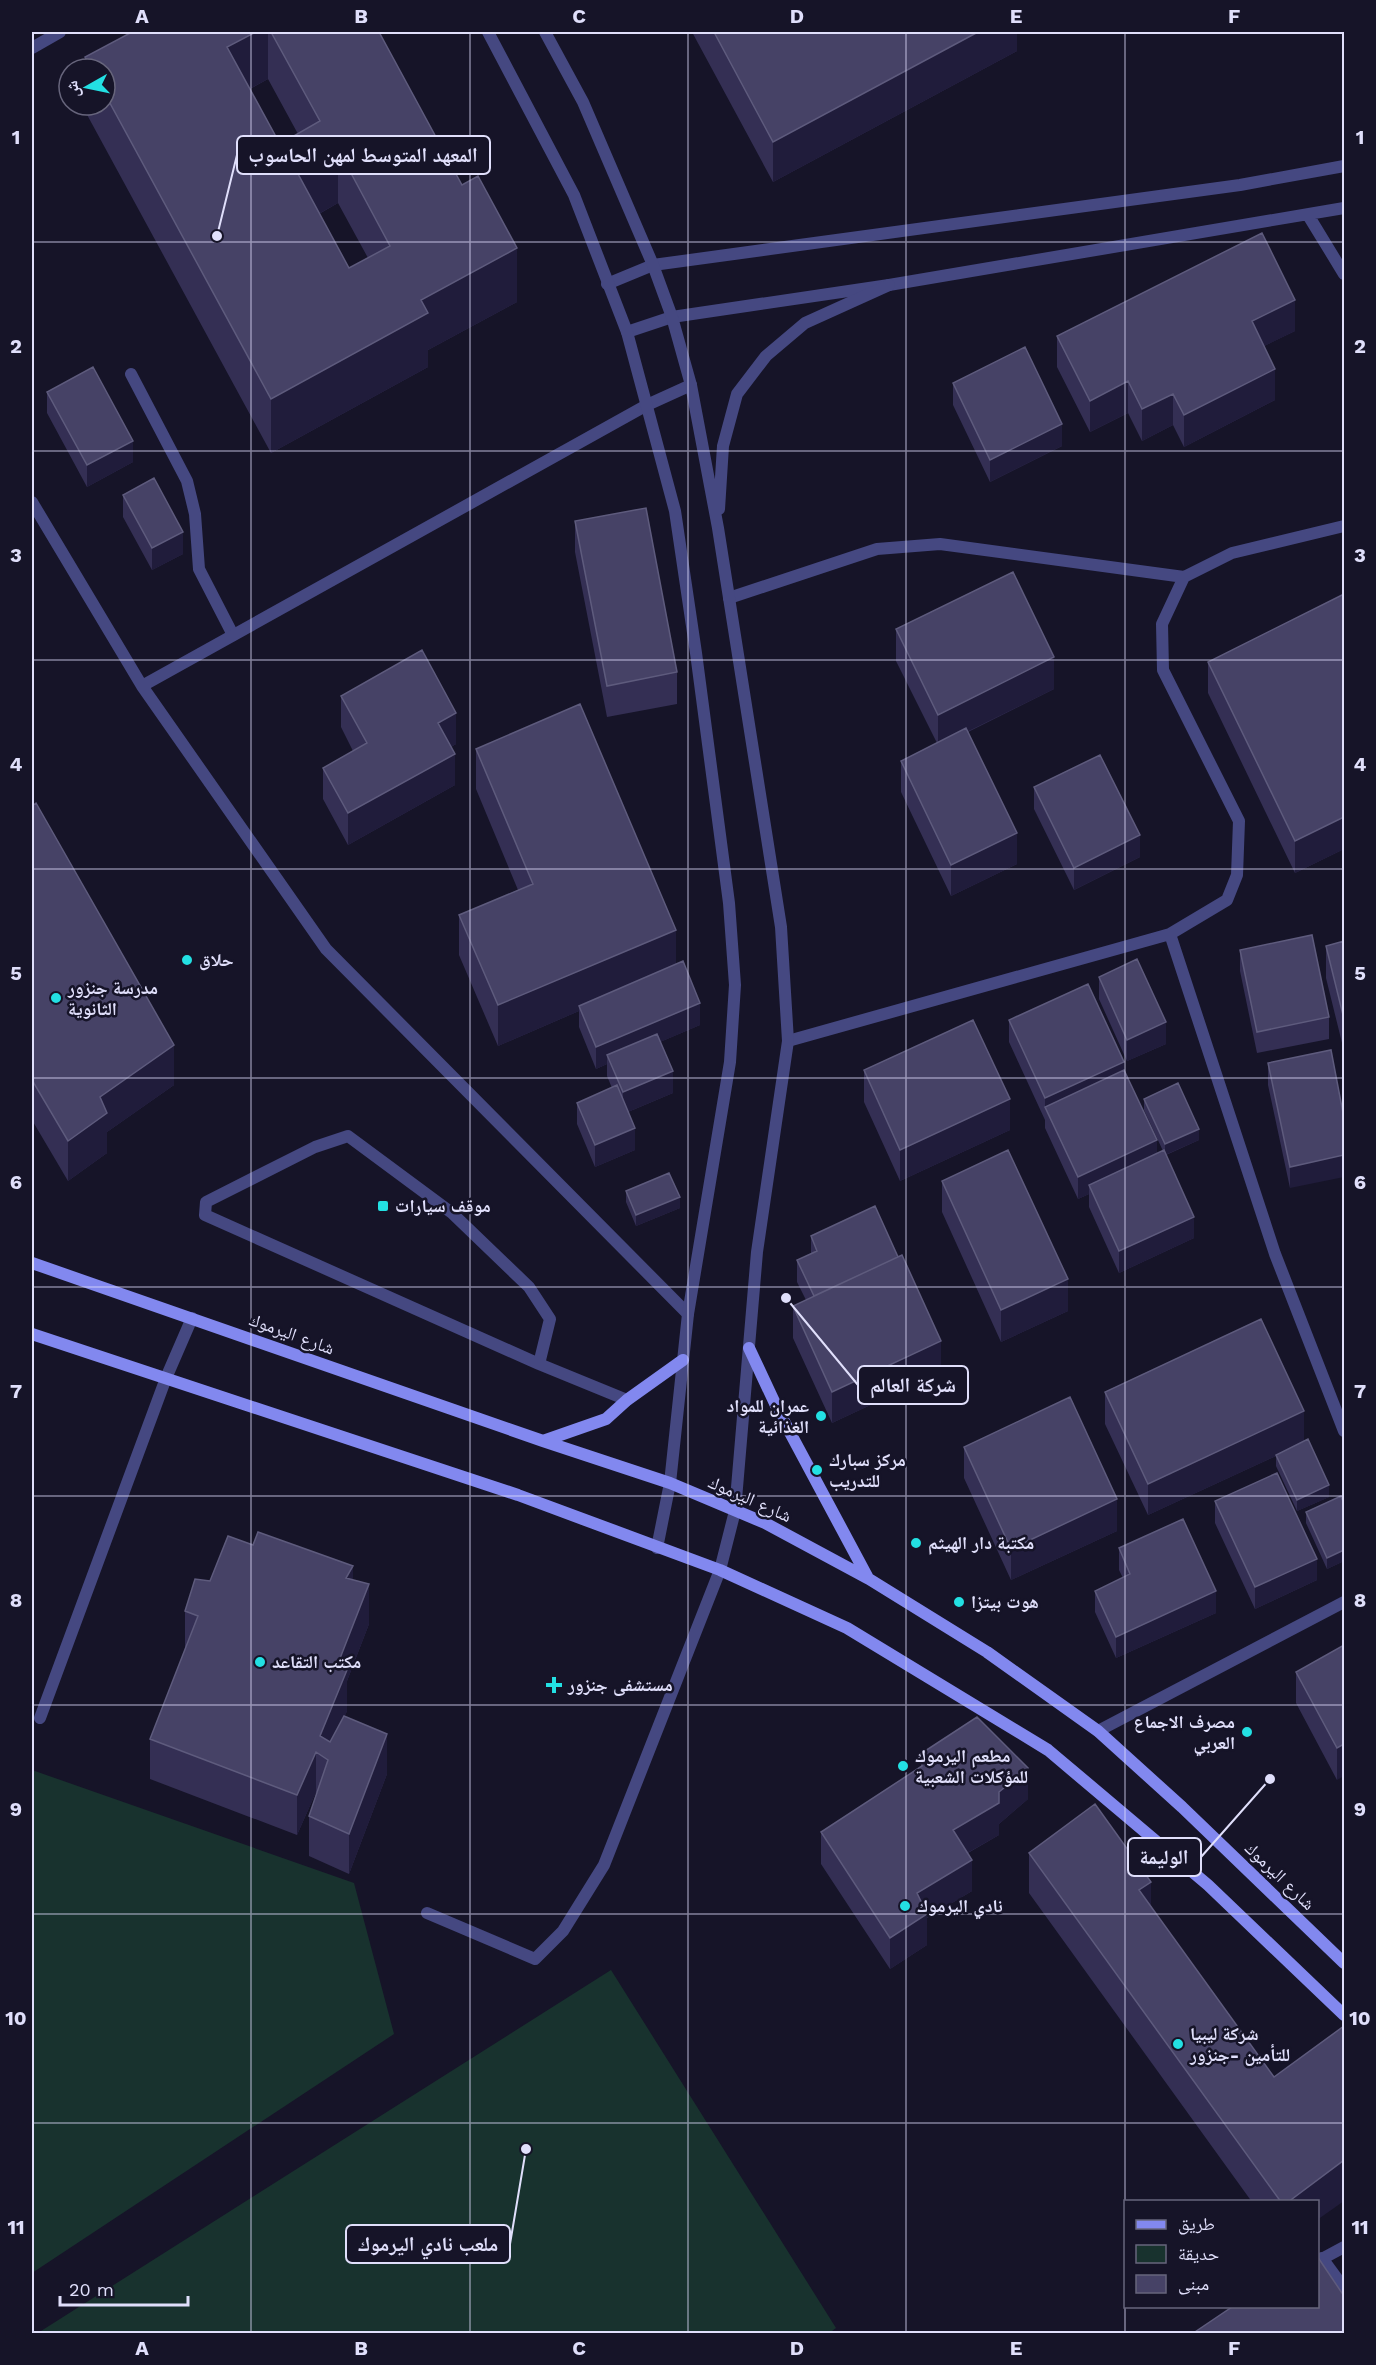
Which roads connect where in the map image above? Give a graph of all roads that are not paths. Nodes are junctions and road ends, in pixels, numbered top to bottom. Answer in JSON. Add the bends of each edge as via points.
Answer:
{"nodes":[{"id":1,"x":60,"y":32,"type":"edge"},
{"id":2,"x":488,"y":32,"type":"edge"},
{"id":3,"x":545,"y":32,"type":"edge"},
{"id":4,"x":32,"y":48,"type":"edge"},
{"id":5,"x":1344,"y":166,"type":"edge"},
{"id":6,"x":1344,"y":208,"type":"edge"},
{"id":7,"x":1308,"y":216,"type":"junction"},
{"id":8,"x":653,"y":265,"type":"junction"},
{"id":9,"x":1344,"y":274,"type":"edge"},
{"id":10,"x":607,"y":284,"type":"junction"},
{"id":11,"x":889,"y":285,"type":"junction"},
{"id":12,"x":672,"y":317,"type":"junction"},
{"id":13,"x":627,"y":332,"type":"junction"},
{"id":14,"x":131,"y":374,"type":"dead end"},
{"id":15,"x":691,"y":385,"type":"junction"},
{"id":16,"x":647,"y":405,"type":"junction"},
{"id":17,"x":32,"y":501,"type":"edge"},
{"id":18,"x":1344,"y":526,"type":"edge"},
{"id":19,"x":718,"y":528,"type":"junction"},
{"id":20,"x":1184,"y":577,"type":"junction"},
{"id":21,"x":729,"y":598,"type":"junction"},
{"id":22,"x":233,"y":635,"type":"junction"},
{"id":23,"x":142,"y":686,"type":"junction"},
{"id":24,"x":1170,"y":934,"type":"junction"},
{"id":25,"x":788,"y":1041,"type":"junction"},
{"id":26,"x":32,"y":1263,"type":"edge"},
{"id":27,"x":688,"y":1314,"type":"junction"},
{"id":28,"x":192,"y":1318,"type":"junction"},
{"id":29,"x":32,"y":1334,"type":"edge"},
{"id":30,"x":750,"y":1348,"type":"junction"},
{"id":31,"x":683,"y":1360,"type":"junction"},
{"id":32,"x":539,"y":1364,"type":"junction"},
{"id":33,"x":166,"y":1378,"type":"junction"},
{"id":34,"x":627,"y":1400,"type":"junction"},
{"id":35,"x":1344,"y":1431,"type":"edge"},
{"id":36,"x":543,"y":1441,"type":"junction"},
{"id":37,"x":670,"y":1483,"type":"junction"},
{"id":38,"x":735,"y":1511,"type":"junction"},
{"id":39,"x":657,"y":1548,"type":"junction"},
{"id":40,"x":720,"y":1570,"type":"junction"},
{"id":41,"x":868,"y":1579,"type":"junction"},
{"id":42,"x":1344,"y":1602,"type":"edge"},
{"id":43,"x":40,"y":1718,"type":"dead end"},
{"id":44,"x":1098,"y":1731,"type":"junction"},
{"id":45,"x":427,"y":1912,"type":"dead end"},
{"id":46,"x":1344,"y":1963,"type":"edge"},
{"id":47,"x":1344,"y":2015,"type":"edge"},
{"id":48,"x":1344,"y":2247,"type":"edge"},
{"id":49,"x":1320,"y":2259,"type":"edge"},
{"id":50,"x":1344,"y":2288,"type":"edge"}],
"edges":[{"from":1,"to":4,"type":"street"},
{"from":2,"to":10,"type":"street","via":[[574,195]]},
{"from":3,"to":8,"type":"street","via":[[584,102]]},
{"from":5,"to":8,"type":"street","via":[[1240,185]]},
{"from":6,"to":7,"type":"street"},
{"from":7,"to":9,"type":"street"},
{"from":7,"to":11,"type":"street"},
{"from":8,"to":10,"type":"street"},
{"from":8,"to":12,"type":"street"},
{"from":10,"to":13,"type":"street"},
{"from":11,"to":12,"type":"street"},
{"from":11,"to":19,"type":"street","via":[[805,323],[766,356],[737,394],[723,446]]},
{"from":12,"to":13,"type":"street"},
{"from":12,"to":15,"type":"street"},
{"from":13,"to":16,"type":"street"},
{"from":14,"to":22,"type":"street","via":[[187,481],[195,514],[199,569]]},
{"from":15,"to":16,"type":"street"},
{"from":15,"to":19,"type":"street"},
{"from":16,"to":22,"type":"street"},
{"from":16,"to":27,"type":"street","via":[[675,511],[729,903],[735,985],[730,1062]]},
{"from":17,"to":23,"type":"street"},
{"from":18,"to":20,"type":"street","via":[[1232,553]]},
{"from":19,"to":21,"type":"street"},
{"from":20,"to":21,"type":"street","via":[[940,544],[877,549]]},
{"from":20,"to":24,"type":"street","via":[[1162,624],[1163,670],[1239,821],[1237,875],[1227,900]]},
{"from":21,"to":25,"type":"street","via":[[781,927]]},
{"from":22,"to":23,"type":"street"},
{"from":23,"to":27,"type":"street","via":[[326,949]]},
{"from":24,"to":25,"type":"street"},
{"from":24,"to":35,"type":"street","via":[[1275,1254]]},
{"from":25,"to":30,"type":"street","via":[[757,1252]]},
{"from":26,"to":28,"type":"main road","name":"شارع اليرموك"},
{"from":27,"to":31,"type":"street"},
{"from":28,"to":33,"type":"street"},
{"from":28,"to":36,"type":"main road","name":"شارع اليرموك"},
{"from":29,"to":33,"type":"main road"},
{"from":30,"to":38,"type":"street"},
{"from":30,"to":41,"type":"main road","via":[[779,1412]]},
{"from":31,"to":34,"type":"main road"},
{"from":31,"to":37,"type":"street"},
{"from":32,"to":32,"type":"street","via":[[550,1319],[529,1287],[452,1214],[348,1136],[315,1147],[206,1202],[205,1215]]},
{"from":32,"to":34,"type":"street"},
{"from":33,"to":39,"type":"main road","via":[[518,1495]]},
{"from":33,"to":43,"type":"street"},
{"from":34,"to":36,"type":"main road","via":[[606,1419]]},
{"from":36,"to":37,"type":"main road","name":"شارع اليرموك"},
{"from":37,"to":38,"type":"main road","name":"شارع اليرموك"},
{"from":37,"to":39,"type":"street"},
{"from":38,"to":40,"type":"street"},
{"from":38,"to":41,"type":"main road","name":"شارع اليرموك"},
{"from":39,"to":40,"type":"main road"},
{"from":40,"to":45,"type":"street","via":[[604,1865],[563,1931],[535,1959]]},
{"from":40,"to":47,"type":"main road","via":[[846,1628],[1048,1750],[1208,1885]]},
{"from":41,"to":44,"type":"main road","name":"شارع اليرموك","via":[[987,1652]]},
{"from":42,"to":44,"type":"street"},
{"from":44,"to":46,"type":"main road","name":"شارع اليرموك"},
{"from":48,"to":49,"type":"street"},
{"from":49,"to":50,"type":"street"}]}
